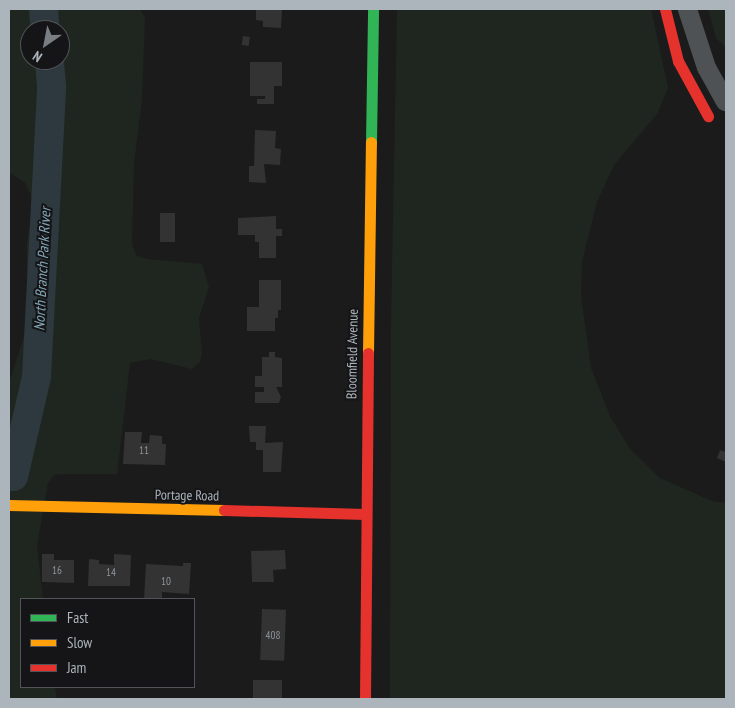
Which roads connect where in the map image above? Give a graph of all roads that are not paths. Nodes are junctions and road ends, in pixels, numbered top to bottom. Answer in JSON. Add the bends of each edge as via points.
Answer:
{"nodes":[{"id":1,"x":374,"y":9,"type":"edge"},
{"id":2,"x":665,"y":9,"type":"edge"},
{"id":3,"x":687,"y":9,"type":"edge"},
{"id":4,"x":725,"y":101,"type":"dead end"},
{"id":5,"x":708,"y":116,"type":"dead end"},
{"id":6,"x":9,"y":505,"type":"edge"},
{"id":7,"x":365,"y":514,"type":"junction"},
{"id":8,"x":365,"y":699,"type":"edge"}],
"edges":[{"from":1,"to":7,"type":"main road","name":"Bloomfield Avenue"},
{"from":2,"to":5,"type":"main road","via":[[678,61]]},
{"from":3,"to":4,"type":"street","via":[[706,67]]},
{"from":6,"to":7,"type":"main road","name":"Portage Road"},
{"from":7,"to":8,"type":"main road","name":"Bloomfield Avenue"}]}
